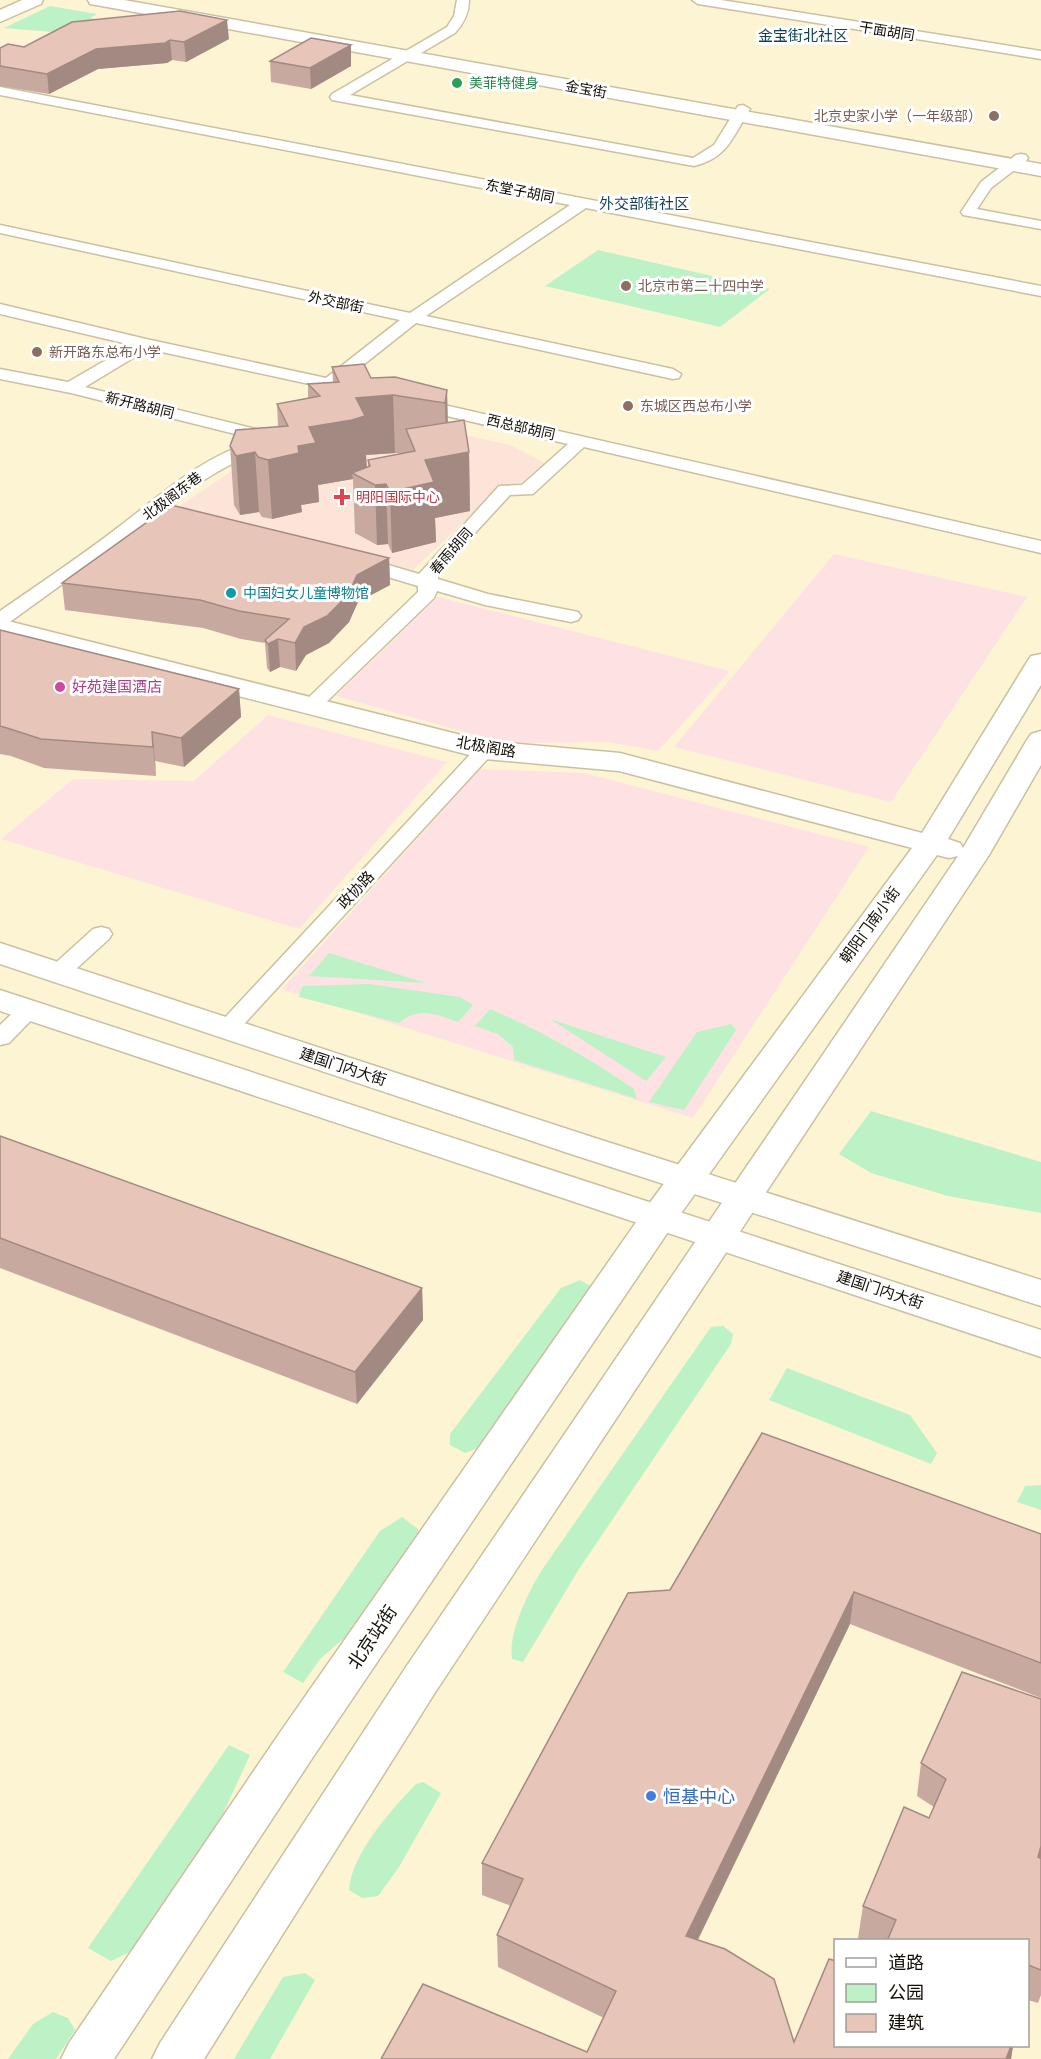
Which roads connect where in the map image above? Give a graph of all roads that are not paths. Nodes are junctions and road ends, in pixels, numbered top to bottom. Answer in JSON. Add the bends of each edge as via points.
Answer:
{"nodes":[{"id":1,"x":14,"y":0,"type":"edge"},
{"id":2,"x":35,"y":0,"type":"edge"},
{"id":3,"x":96,"y":0,"type":"edge"},
{"id":4,"x":138,"y":0,"type":"edge"},
{"id":5,"x":463,"y":0,"type":"edge"},
{"id":6,"x":698,"y":0,"type":"edge"},
{"id":7,"x":0,"y":6,"type":"edge"},
{"id":8,"x":0,"y":17,"type":"edge"},
{"id":9,"x":413,"y":54,"type":"junction"},
{"id":10,"x":1041,"y":55,"type":"edge"},
{"id":11,"x":0,"y":91,"type":"edge"},
{"id":12,"x":739,"y":115,"type":"junction"},
{"id":13,"x":1041,"y":162,"type":"edge"},
{"id":14,"x":1012,"y":164,"type":"junction"},
{"id":15,"x":1041,"y":170,"type":"edge"},
{"id":16,"x":583,"y":203,"type":"junction"},
{"id":17,"x":1041,"y":225,"type":"edge"},
{"id":18,"x":0,"y":229,"type":"edge"},
{"id":19,"x":1041,"y":291,"type":"edge"},
{"id":20,"x":0,"y":309,"type":"edge"},
{"id":21,"x":413,"y":318,"type":"junction"},
{"id":22,"x":146,"y":344,"type":"junction"},
{"id":23,"x":673,"y":374,"type":"dead end"},
{"id":24,"x":8,"y":376,"type":"edge"},
{"id":25,"x":329,"y":384,"type":"junction"},
{"id":26,"x":0,"y":387,"type":"edge"},
{"id":27,"x":71,"y":388,"type":"junction"},
{"id":28,"x":352,"y":389,"type":"junction"},
{"id":29,"x":375,"y":394,"type":"edge"},
{"id":30,"x":398,"y":399,"type":"edge"},
{"id":31,"x":333,"y":403,"type":"edge"},
{"id":32,"x":283,"y":438,"type":"joint"},
{"id":33,"x":581,"y":441,"type":"junction"},
{"id":34,"x":156,"y":507,"type":"junction"},
{"id":35,"x":207,"y":522,"type":"edge"},
{"id":36,"x":1041,"y":547,"type":"edge"},
{"id":37,"x":339,"y":557,"type":"edge"},
{"id":38,"x":428,"y":581,"type":"junction"},
{"id":39,"x":571,"y":616,"type":"dead end"},
{"id":40,"x":0,"y":620,"type":"edge"},
{"id":41,"x":0,"y":627,"type":"edge"},
{"id":42,"x":1041,"y":662,"type":"edge"},
{"id":43,"x":312,"y":705,"type":"junction"},
{"id":44,"x":1041,"y":740,"type":"edge"},
{"id":45,"x":485,"y":750,"type":"junction"},
{"id":46,"x":930,"y":844,"type":"junction"},
{"id":47,"x":974,"y":855,"type":"junction"},
{"id":48,"x":101,"y":934,"type":"dead end"},
{"id":49,"x":0,"y":953,"type":"edge"},
{"id":50,"x":58,"y":973,"type":"junction"},
{"id":51,"x":14,"y":1005,"type":"edge"},
{"id":52,"x":227,"y":1029,"type":"junction"},
{"id":53,"x":0,"y":1038,"type":"edge"},
{"id":54,"x":687,"y":1180,"type":"junction"},
{"id":55,"x":744,"y":1198,"type":"junction"},
{"id":56,"x":659,"y":1217,"type":"junction"},
{"id":57,"x":719,"y":1237,"type":"junction"},
{"id":58,"x":1041,"y":1293,"type":"edge"},
{"id":59,"x":1041,"y":1344,"type":"edge"},
{"id":60,"x":86,"y":2059,"type":"edge"},
{"id":61,"x":177,"y":2059,"type":"edge"}],
"edges":[{"from":1,"to":7,"type":"main road"},
{"from":2,"to":8,"type":"main road"},
{"from":3,"to":9,"type":"main road","name":"金宝街"},
{"from":4,"to":9,"type":"main road","name":"金宝街"},
{"from":5,"to":9,"type":"street","via":[[457,25]]},
{"from":6,"to":10,"type":"street","name":"干面胡同"},
{"from":9,"to":12,"type":"main road","name":"金宝街"},
{"from":9,"to":12,"type":"street","via":[[337,97],[694,162],[708,158],[725,141]]},
{"from":11,"to":16,"type":"street","name":"东堂子胡同"},
{"from":12,"to":14,"type":"main road","name":"金宝街"},
{"from":13,"to":14,"type":"main road","name":"金宝街"},
{"from":14,"to":15,"type":"main road","name":"金宝街"},
{"from":14,"to":17,"type":"street","via":[[986,185],[968,212]]},
{"from":16,"to":19,"type":"street","name":"东堂子胡同"},
{"from":16,"to":21,"type":"street"},
{"from":18,"to":21,"type":"street","name":"外交部街"},
{"from":20,"to":22,"type":"street"},
{"from":21,"to":23,"type":"street","name":"外交部街"},
{"from":21,"to":25,"type":"street"},
{"from":22,"to":25,"type":"street"},
{"from":22,"to":27,"type":"street"},
{"from":24,"to":26,"type":"street"},
{"from":24,"to":27,"type":"street","name":"新开路胡同"},
{"from":25,"to":28,"type":"street"},
{"from":27,"to":32,"type":"street","name":"新开路胡同"},
{"from":28,"to":29,"type":"street"},
{"from":28,"to":31,"type":"street"},
{"from":30,"to":33,"type":"street","name":"西总部胡同"},
{"from":32,"to":34,"type":"street","name":"北极阁东巷","via":[[241,450],[201,473]]},
{"from":33,"to":36,"type":"street","name":"西总部胡同"},
{"from":33,"to":38,"type":"street","name":"春雨胡同","via":[[527,490],[505,490],[429,572]]},
{"from":34,"to":35,"type":"street"},
{"from":34,"to":40,"type":"street","name":"北极阁东巷"},
{"from":37,"to":38,"type":"street"},
{"from":38,"to":39,"type":"street"},
{"from":38,"to":43,"type":"street","name":"春雨胡同","via":[[427,594]]},
{"from":41,"to":43,"type":"main road","name":"北极阁路"},
{"from":42,"to":46,"type":"main road","name":"朝阳门南小街"},
{"from":43,"to":45,"type":"main road","name":"北极阁路"},
{"from":44,"to":47,"type":"main road"},
{"from":45,"to":46,"type":"main road","name":"北极阁路","via":[[620,762]]},
{"from":45,"to":52,"type":"street","name":"政协路"},
{"from":46,"to":47,"type":"main road","name":"北极阁路"},
{"from":46,"to":54,"type":"main road","name":"朝阳门南小街"},
{"from":47,"to":55,"type":"main road"},
{"from":48,"to":50,"type":"street"},
{"from":49,"to":50,"type":"main road","name":"建国门内大街"},
{"from":50,"to":52,"type":"main road","name":"建国门内大街"},
{"from":51,"to":53,"type":"street"},
{"from":51,"to":56,"type":"main road"},
{"from":52,"to":54,"type":"main road","name":"建国门内大街"},
{"from":54,"to":55,"type":"main road","name":"建国门内大街"},
{"from":54,"to":56,"type":"main road","name":"朝阳门南小街"},
{"from":55,"to":57,"type":"main road"},
{"from":55,"to":58,"type":"main road"},
{"from":56,"to":57,"type":"main road","name":"建国门内大街"},
{"from":56,"to":60,"type":"main road","name":"北京站街"},
{"from":57,"to":59,"type":"main road","name":"建国门内大街"},
{"from":57,"to":61,"type":"main road","via":[[395,1717]]}]}
